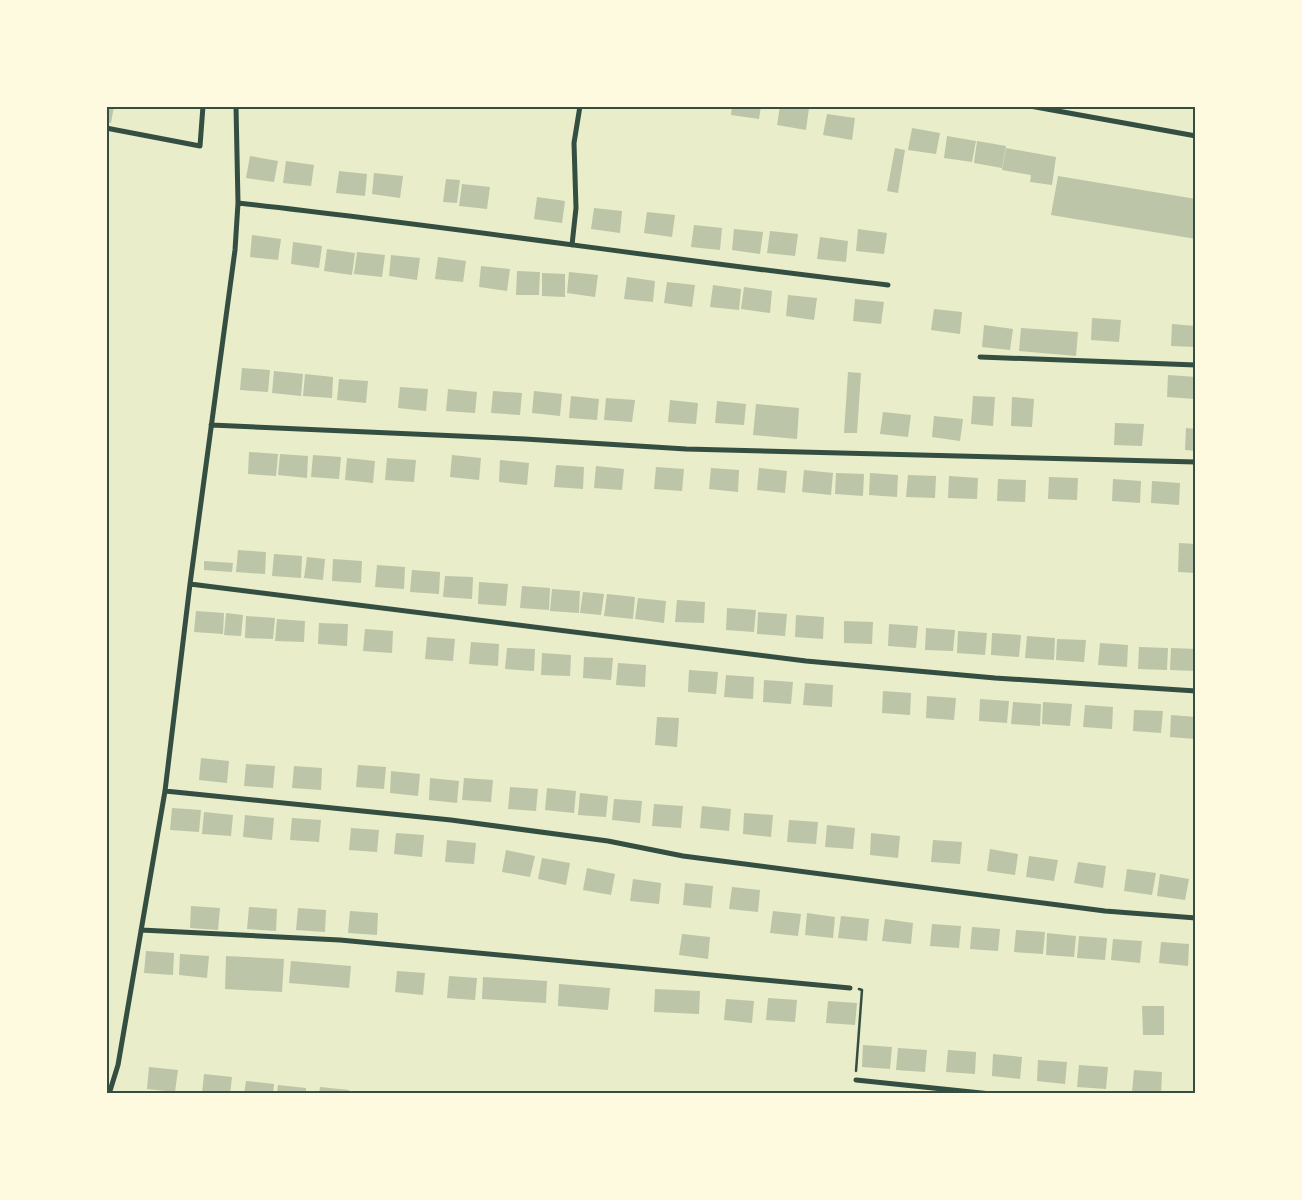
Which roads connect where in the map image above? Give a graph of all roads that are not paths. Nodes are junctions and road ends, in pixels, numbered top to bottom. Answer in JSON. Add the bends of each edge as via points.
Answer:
{"nodes":[{"id":1,"x":204,"y":106,"type":"edge"},
{"id":2,"x":236,"y":106,"type":"edge"},
{"id":3,"x":580,"y":106,"type":"edge"},
{"id":4,"x":1030,"y":106,"type":"edge"},
{"id":5,"x":106,"y":128,"type":"edge"},
{"id":6,"x":1196,"y":136,"type":"edge"},
{"id":7,"x":238,"y":203,"type":"junction"},
{"id":8,"x":572,"y":245,"type":"junction"},
{"id":9,"x":888,"y":285,"type":"dead end"},
{"id":10,"x":980,"y":357,"type":"dead end"},
{"id":11,"x":1196,"y":365,"type":"edge"},
{"id":12,"x":210,"y":425,"type":"junction"},
{"id":13,"x":1196,"y":462,"type":"edge"},
{"id":14,"x":190,"y":584,"type":"junction"},
{"id":15,"x":1196,"y":691,"type":"edge"},
{"id":16,"x":165,"y":791,"type":"junction"},
{"id":17,"x":1196,"y":918,"type":"edge"},
{"id":18,"x":141,"y":930,"type":"junction"},
{"id":19,"x":850,"y":988,"type":"road end"},
{"id":20,"x":856,"y":1080,"type":"road end"},
{"id":21,"x":109,"y":1094,"type":"edge"},
{"id":22,"x":991,"y":1094,"type":"edge"}],
"edges":[{"from":1,"to":5,"type":"street","via":[[200,146]]},
{"from":2,"to":7,"type":"street"},
{"from":3,"to":8,"type":"street","via":[[574,143],[576,208]]},
{"from":4,"to":6,"type":"street"},
{"from":7,"to":8,"type":"street","via":[[435,225]]},
{"from":7,"to":12,"type":"street","via":[[235,250]]},
{"from":8,"to":9,"type":"street"},
{"from":10,"to":11,"type":"street"},
{"from":12,"to":13,"type":"street","via":[[686,449]]},
{"from":12,"to":14,"type":"street"},
{"from":14,"to":15,"type":"street","via":[[806,661]]},
{"from":14,"to":16,"type":"street"},
{"from":16,"to":17,"type":"street","via":[[451,820],[608,841],[682,856],[1106,911]]},
{"from":16,"to":18,"type":"street"},
{"from":18,"to":19,"type":"street","via":[[340,940]]},
{"from":18,"to":21,"type":"street","via":[[118,1065]]},
{"from":20,"to":22,"type":"street"}]}
